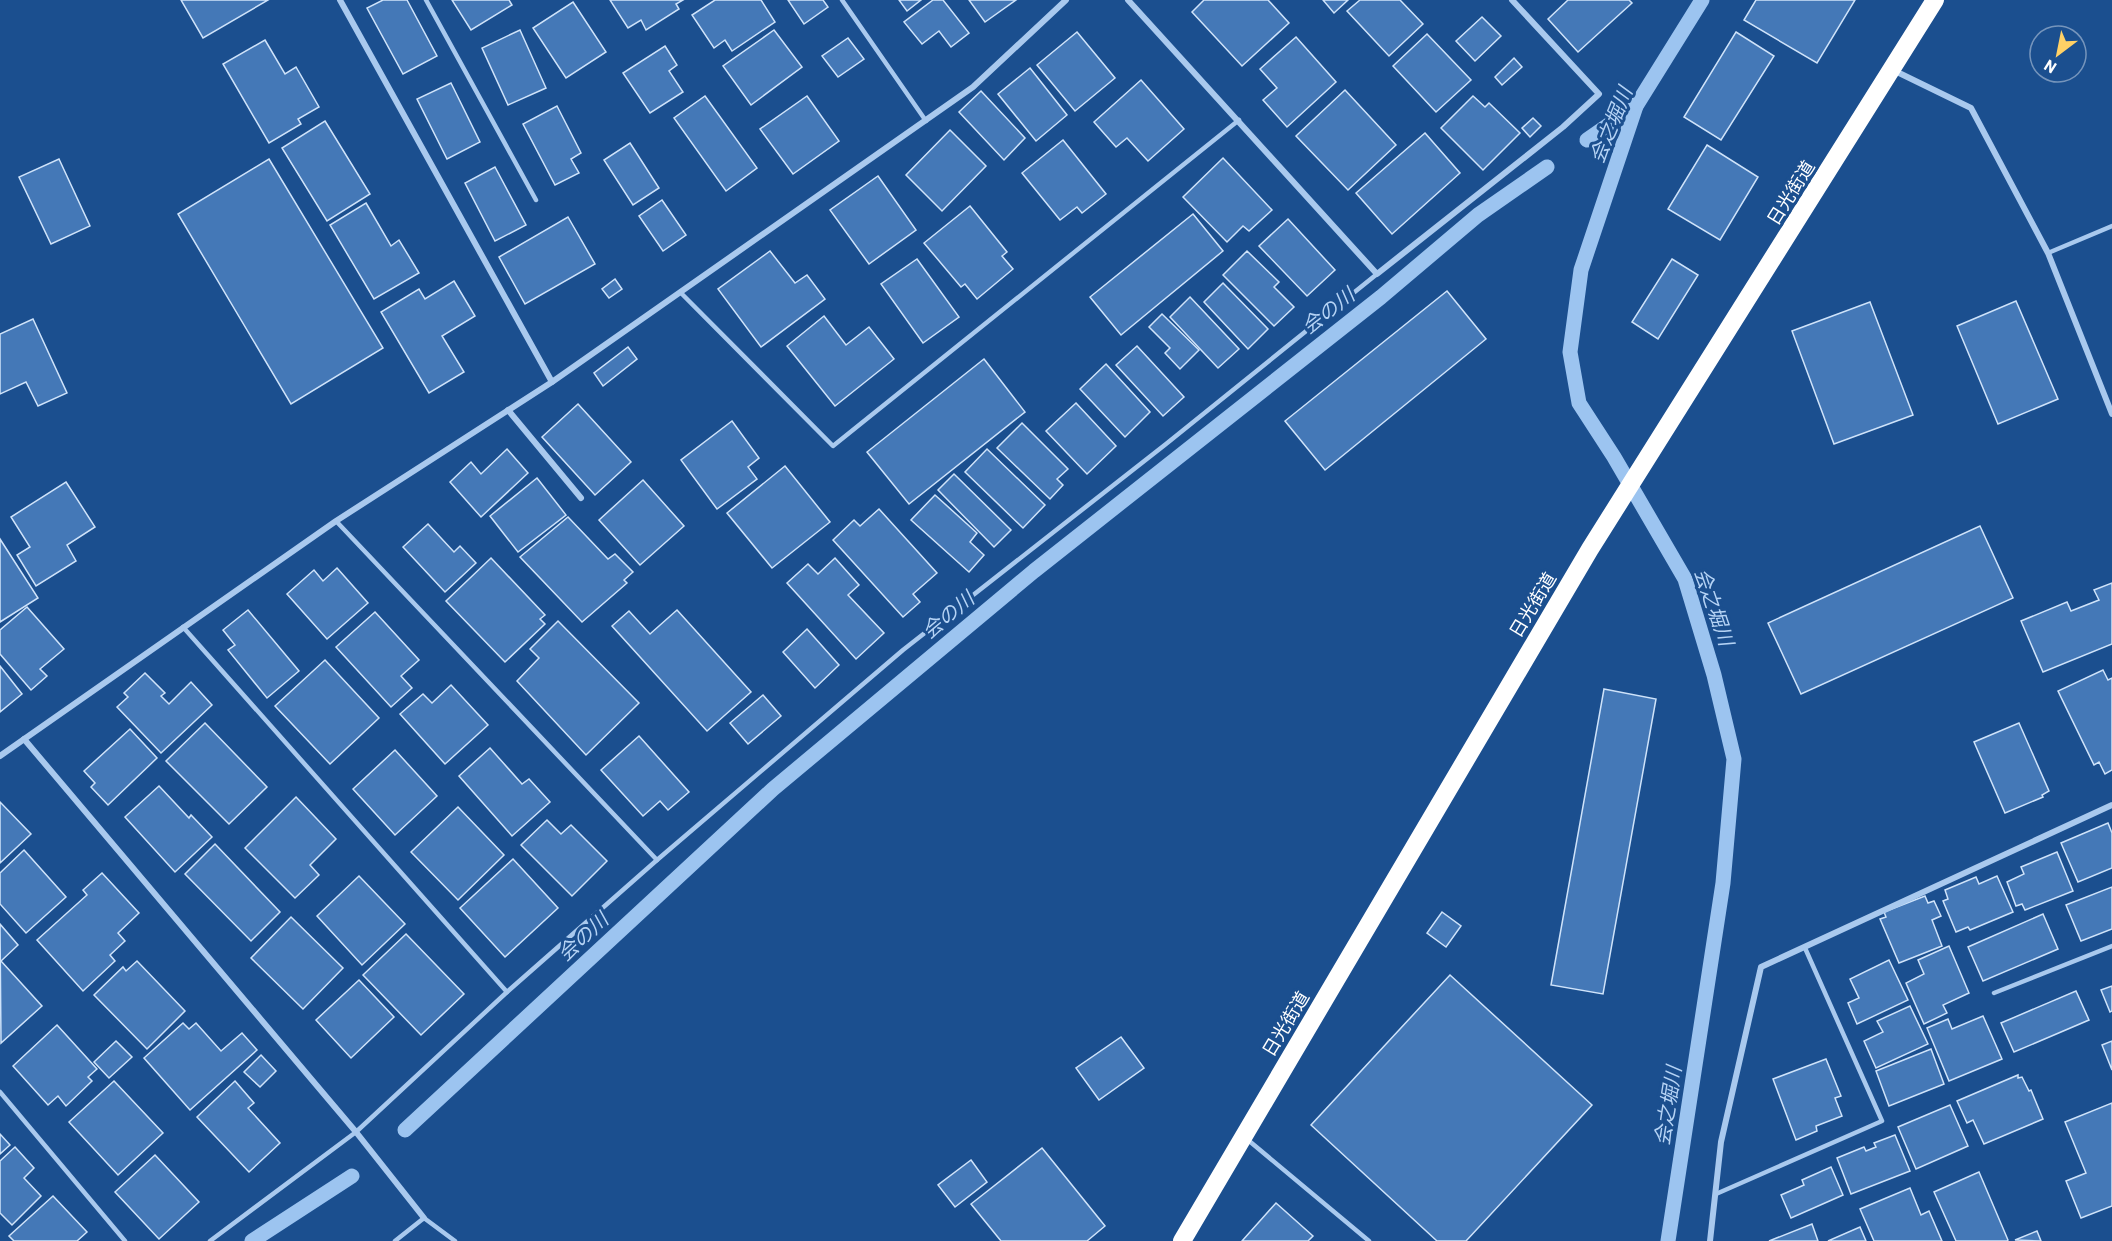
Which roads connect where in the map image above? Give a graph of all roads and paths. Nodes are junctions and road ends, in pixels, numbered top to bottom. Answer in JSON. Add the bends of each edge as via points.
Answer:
{"nodes":[{"id":1,"x":340,"y":0,"type":"edge"},
{"id":2,"x":426,"y":0,"type":"edge"},
{"id":3,"x":842,"y":0,"type":"edge"},
{"id":4,"x":1066,"y":0,"type":"edge"},
{"id":5,"x":1128,"y":0,"type":"edge"},
{"id":6,"x":1512,"y":0,"type":"edge"},
{"id":7,"x":1935,"y":0,"type":"edge"},
{"id":8,"x":1893,"y":70,"type":"junction"},
{"id":9,"x":1239,"y":120,"type":"junction"},
{"id":10,"x":926,"y":121,"type":"junction"},
{"id":11,"x":536,"y":200,"type":"dead end"},
{"id":12,"x":2112,"y":226,"type":"edge"},
{"id":13,"x":2048,"y":253,"type":"junction"},
{"id":14,"x":1377,"y":274,"type":"junction"},
{"id":15,"x":680,"y":292,"type":"junction"},
{"id":16,"x":552,"y":382,"type":"junction"},
{"id":17,"x":508,"y":410,"type":"junction"},
{"id":18,"x":2112,"y":414,"type":"edge"},
{"id":19,"x":581,"y":498,"type":"dead end"},
{"id":20,"x":336,"y":521,"type":"junction"},
{"id":21,"x":183,"y":627,"type":"junction"},
{"id":22,"x":24,"y":739,"type":"junction"},
{"id":23,"x":0,"y":756,"type":"edge"},
{"id":24,"x":2112,"y":805,"type":"edge"},
{"id":25,"x":657,"y":860,"type":"junction"},
{"id":26,"x":2112,"y":946,"type":"edge"},
{"id":27,"x":1805,"y":948,"type":"junction"},
{"id":28,"x":507,"y":992,"type":"junction"},
{"id":29,"x":1995,"y":993,"type":"dead end"},
{"id":30,"x":0,"y":1092,"type":"edge"},
{"id":31,"x":356,"y":1132,"type":"junction"},
{"id":32,"x":1244,"y":1136,"type":"junction"},
{"id":33,"x":1716,"y":1194,"type":"junction"},
{"id":34,"x":424,"y":1218,"type":"junction"},
{"id":35,"x":125,"y":1241,"type":"edge"},
{"id":36,"x":210,"y":1241,"type":"edge"},
{"id":37,"x":395,"y":1241,"type":"edge"},
{"id":38,"x":455,"y":1241,"type":"edge"},
{"id":39,"x":1182,"y":1241,"type":"edge"},
{"id":40,"x":1369,"y":1241,"type":"edge"},
{"id":41,"x":1710,"y":1241,"type":"edge"}],
"edges":[{"from":1,"to":16,"type":"street"},
{"from":2,"to":11,"type":"lane"},
{"from":3,"to":10,"type":"lane"},
{"from":4,"to":10,"type":"street","via":[[973,87]]},
{"from":5,"to":9,"type":"street"},
{"from":6,"to":14,"type":"street","via":[[1599,94]]},
{"from":7,"to":8,"type":"highway","name":"日光街道"},
{"from":8,"to":13,"type":"street","via":[[1971,108]]},
{"from":8,"to":32,"type":"highway","name":"日光街道","via":[[1590,549]]},
{"from":9,"to":14,"type":"street"},
{"from":9,"to":15,"type":"lane","via":[[833,446]]},
{"from":10,"to":15,"type":"street"},
{"from":12,"to":13,"type":"lane"},
{"from":13,"to":18,"type":"street"},
{"from":14,"to":25,"type":"lane","via":[[903,650]]},
{"from":15,"to":16,"type":"street"},
{"from":16,"to":17,"type":"street"},
{"from":17,"to":19,"type":"street"},
{"from":17,"to":20,"type":"street"},
{"from":20,"to":21,"type":"street"},
{"from":20,"to":25,"type":"lane"},
{"from":21,"to":22,"type":"street"},
{"from":21,"to":28,"type":"lane"},
{"from":22,"to":23,"type":"street"},
{"from":22,"to":31,"type":"street"},
{"from":24,"to":27,"type":"street"},
{"from":25,"to":28,"type":"lane"},
{"from":26,"to":29,"type":"lane"},
{"from":27,"to":33,"type":"street","via":[[1761,967],[1721,1142]]},
{"from":27,"to":33,"type":"lane","via":[[1882,1121]]},
{"from":28,"to":31,"type":"lane"},
{"from":30,"to":35,"type":"lane"},
{"from":31,"to":34,"type":"street"},
{"from":31,"to":36,"type":"lane"},
{"from":32,"to":39,"type":"highway","name":"日光街道"},
{"from":32,"to":40,"type":"lane"},
{"from":33,"to":41,"type":"street"},
{"from":34,"to":37,"type":"lane"},
{"from":34,"to":38,"type":"lane"}]}
